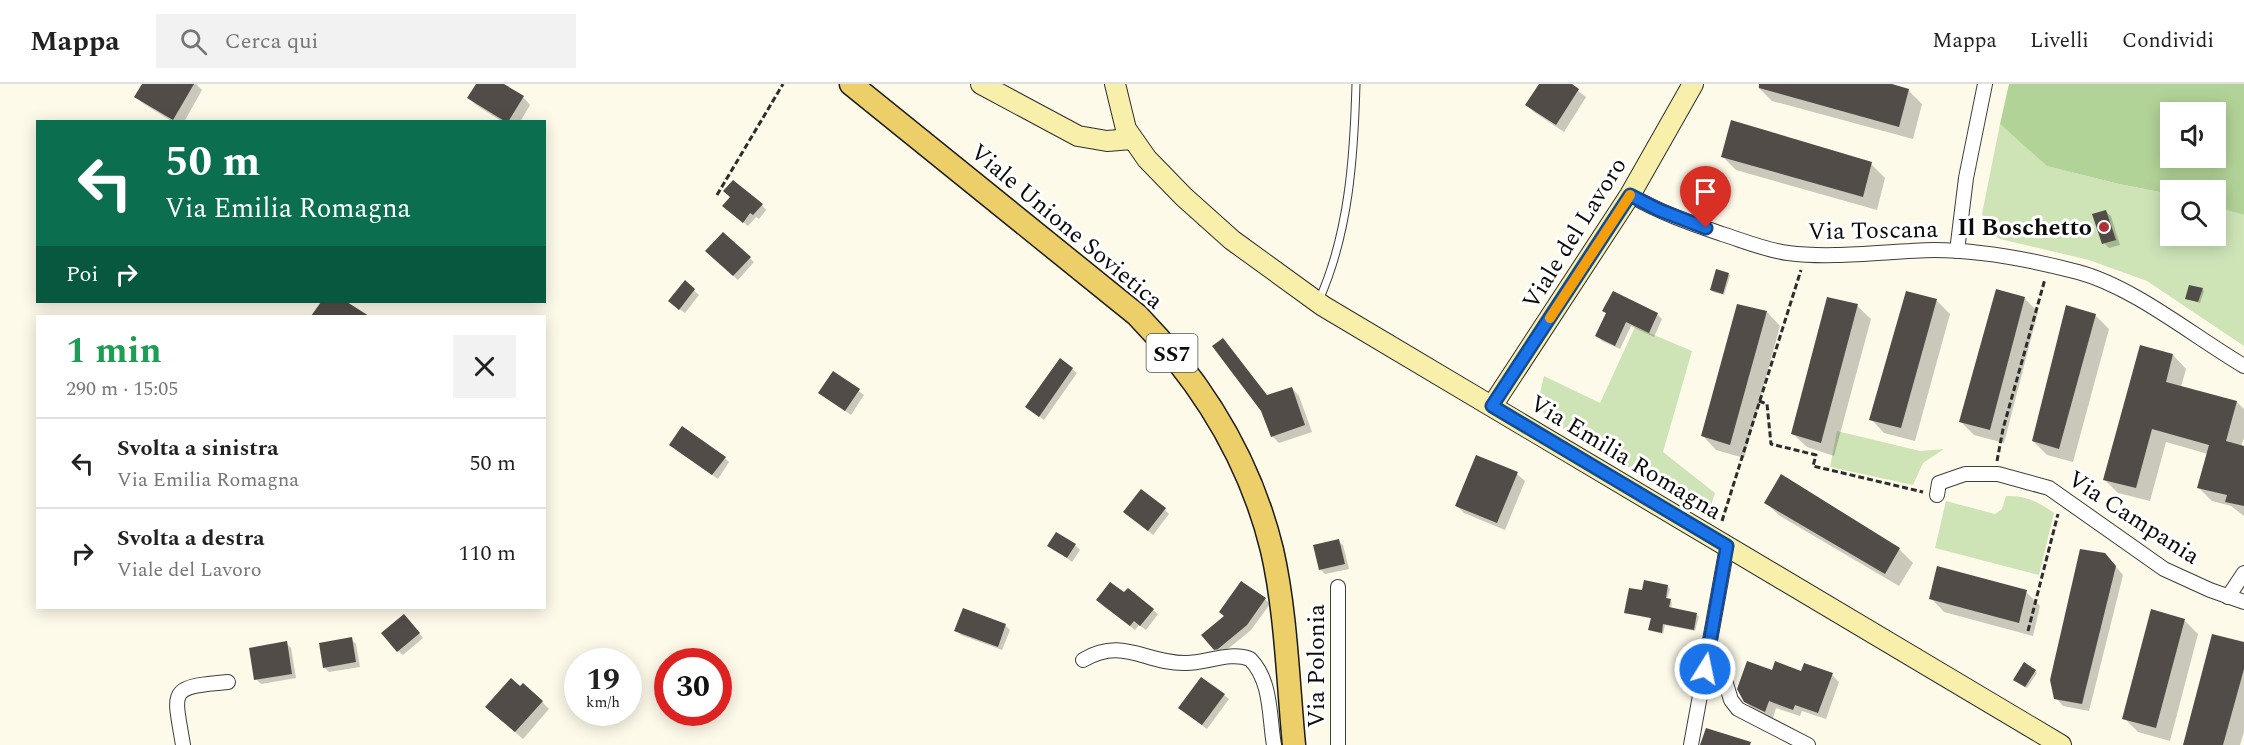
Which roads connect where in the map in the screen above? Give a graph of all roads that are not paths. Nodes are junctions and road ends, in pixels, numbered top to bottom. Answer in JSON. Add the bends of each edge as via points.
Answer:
{"nodes":[{"id":1,"x":851,"y":84,"type":"edge"},
{"id":2,"x":981,"y":84,"type":"edge"},
{"id":3,"x":1115,"y":84,"type":"edge"},
{"id":4,"x":1356,"y":84,"type":"edge"},
{"id":5,"x":1693,"y":84,"type":"edge"},
{"id":6,"x":1985,"y":84,"type":"edge"},
{"id":7,"x":1132,"y":139,"type":"junction"},
{"id":8,"x":1630,"y":195,"type":"junction"},
{"id":9,"x":1957,"y":251,"type":"junction"},
{"id":10,"x":1318,"y":302,"type":"junction"},
{"id":11,"x":2244,"y":366,"type":"edge"},
{"id":12,"x":1492,"y":406,"type":"junction"},
{"id":13,"x":1937,"y":495,"type":"road end"},
{"id":14,"x":1722,"y":543,"type":"junction"},
{"id":15,"x":2244,"y":573,"type":"edge"},
{"id":16,"x":1338,"y":587,"type":"dead end"},
{"id":17,"x":2228,"y":597,"type":"junction"},
{"id":18,"x":2244,"y":602,"type":"edge"},
{"id":19,"x":1083,"y":660,"type":"dead end"},
{"id":20,"x":1705,"y":669,"type":"junction"},
{"id":21,"x":228,"y":682,"type":"dead end"},
{"id":22,"x":183,"y":745,"type":"edge"},
{"id":23,"x":1274,"y":745,"type":"edge"},
{"id":24,"x":1294,"y":745,"type":"edge"},
{"id":25,"x":1338,"y":745,"type":"edge"},
{"id":26,"x":1691,"y":745,"type":"edge"},
{"id":27,"x":1808,"y":745,"type":"edge"},
{"id":28,"x":2061,"y":745,"type":"edge"}],
"edges":[{"from":1,"to":24,"type":"main road","name":"Viale Unione Sovietica","number":"SS7","via":[[1120,300],[1164,343],[1208,401],[1248,478],[1272,552]]},
{"from":2,"to":7,"type":"main road","via":[[1078,136],[1107,141]]},
{"from":3,"to":7,"type":"main road","name":"Via Emilia Romagna","via":[[1122,119]]},
{"from":4,"to":10,"type":"lane","via":[[1354,150],[1344,219],[1330,276]]},
{"from":5,"to":8,"type":"main road","name":"Viale del Lavoro"},
{"from":6,"to":9,"type":"street","via":[[1966,178]]},
{"from":7,"to":10,"type":"main road","name":"Via Emilia Romagna","via":[[1147,159],[1218,228]]},
{"from":8,"to":9,"type":"street","name":"Via Toscana","via":[[1668,214],[1779,251]]},
{"from":8,"to":12,"type":"main road","name":"Viale del Lavoro"},
{"from":9,"to":11,"type":"street","name":"Via Toscana","via":[[2048,265],[2114,285]]},
{"from":10,"to":12,"type":"main road","name":"Via Emilia Romagna"},
{"from":12,"to":14,"type":"main road","name":"Via Emilia Romagna"},
{"from":13,"to":17,"type":"street","name":"Via Campania","via":[[1939,483],[1965,474],[1998,474],[2049,488],[2164,569]]},
{"from":14,"to":20,"type":"street"},
{"from":14,"to":28,"type":"main road","name":"Via Emilia Romagna"},
{"from":15,"to":17,"type":"street"},
{"from":16,"to":25,"type":"street","name":"Via Polonia"},
{"from":17,"to":18,"type":"street","name":"Via Campania"},
{"from":19,"to":23,"type":"street","via":[[1113,649],[1179,663],[1232,656],[1250,659],[1263,679]]},
{"from":20,"to":26,"type":"street"},
{"from":20,"to":27,"type":"street","via":[[1724,677],[1738,710]]},
{"from":21,"to":22,"type":"street","via":[[191,686],[177,697]]}]}
